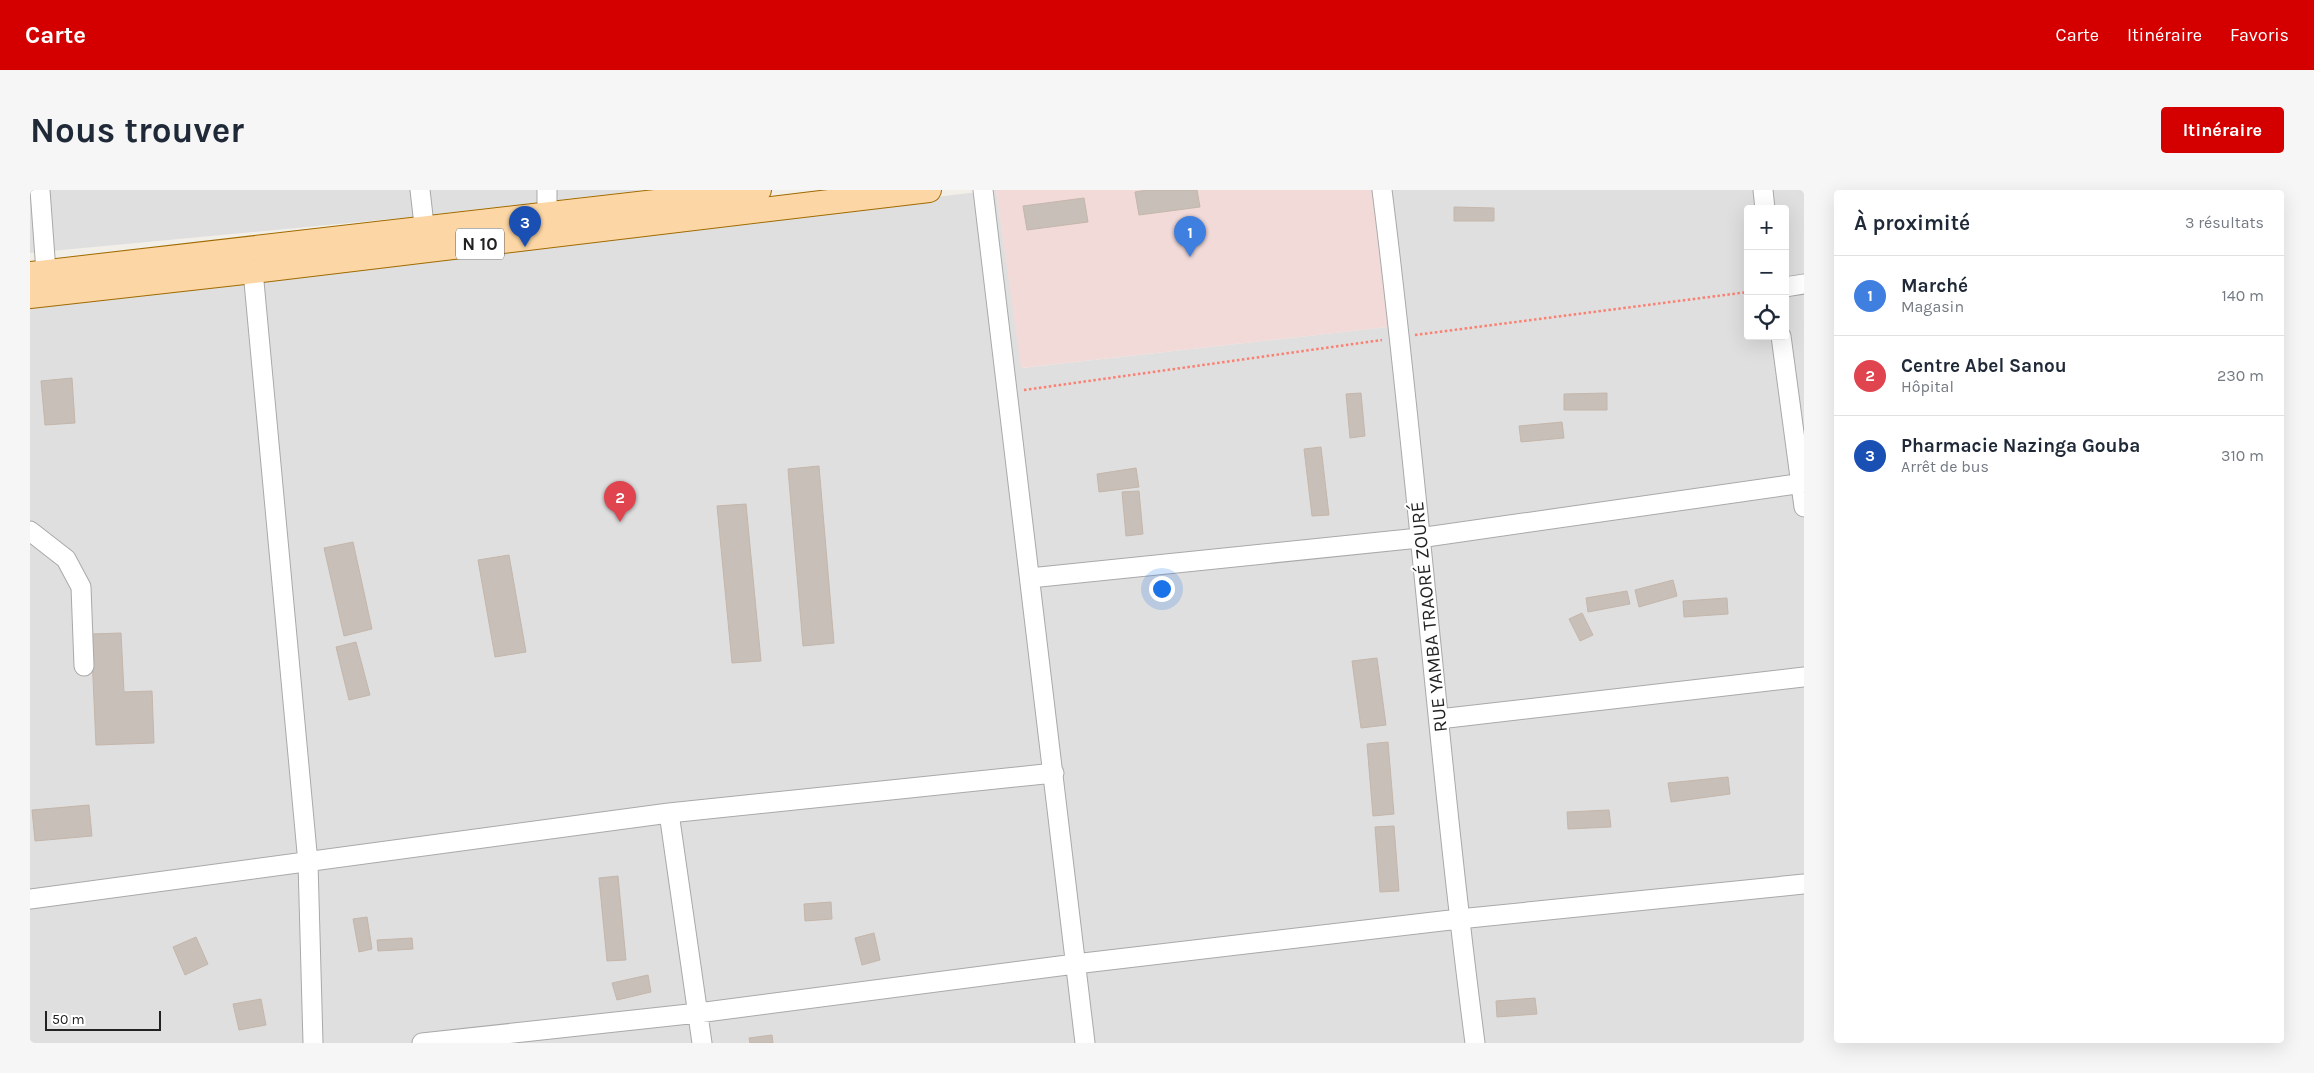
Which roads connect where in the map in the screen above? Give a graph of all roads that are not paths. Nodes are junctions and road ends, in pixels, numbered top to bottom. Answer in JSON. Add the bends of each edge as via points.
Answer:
{"nodes":[{"id":1,"x":40,"y":190,"type":"edge"},
{"id":2,"x":420,"y":190,"type":"edge"},
{"id":3,"x":547,"y":190,"type":"edge"},
{"id":4,"x":759,"y":190,"type":"edge"},
{"id":5,"x":929,"y":190,"type":"edge"},
{"id":6,"x":983,"y":190,"type":"edge"},
{"id":7,"x":1382,"y":190,"type":"edge"},
{"id":8,"x":1763,"y":190,"type":"edge"},
{"id":9,"x":807,"y":197,"type":"edge"},
{"id":10,"x":1765,"y":205,"type":"edge"},
{"id":11,"x":547,"y":225,"type":"junction"},
{"id":12,"x":425,"y":240,"type":"junction"},
{"id":13,"x":253,"y":271,"type":"junction"},
{"id":14,"x":39,"y":284,"type":"edge"},
{"id":15,"x":1804,"y":284,"type":"edge"},
{"id":16,"x":1789,"y":286,"type":"edge"},
{"id":17,"x":1782,"y":340,"type":"edge"},
{"id":18,"x":1803,"y":483,"type":"edge"},
{"id":19,"x":1804,"y":507,"type":"edge"},
{"id":20,"x":30,"y":531,"type":"edge"},
{"id":21,"x":1419,"y":538,"type":"junction"},
{"id":22,"x":1030,"y":578,"type":"junction"},
{"id":23,"x":84,"y":666,"type":"dead end"},
{"id":24,"x":1804,"y":677,"type":"edge"},
{"id":25,"x":1439,"y":719,"type":"junction"},
{"id":26,"x":1054,"y":773,"type":"junction"},
{"id":27,"x":669,"y":813,"type":"junction"},
{"id":28,"x":308,"y":863,"type":"junction"},
{"id":29,"x":1804,"y":884,"type":"edge"},
{"id":30,"x":30,"y":899,"type":"edge"},
{"id":31,"x":1459,"y":920,"type":"junction"},
{"id":32,"x":1075,"y":964,"type":"junction"},
{"id":33,"x":698,"y":1013,"type":"junction"},
{"id":34,"x":313,"y":1043,"type":"edge"},
{"id":35,"x":422,"y":1043,"type":"edge"},
{"id":36,"x":702,"y":1043,"type":"edge"},
{"id":37,"x":1085,"y":1043,"type":"edge"},
{"id":38,"x":1475,"y":1043,"type":"edge"}],
"edges":[{"from":1,"to":14,"type":"street"},
{"from":2,"to":12,"type":"street"},
{"from":3,"to":11,"type":"street"},
{"from":4,"to":11,"type":"main road","number":"N 10"},
{"from":5,"to":9,"type":"main road","number":"N 10"},
{"from":6,"to":22,"type":"street"},
{"from":7,"to":21,"type":"street","name":"RUE YAMBA TRAORÉ ZOURÉ","via":[[1401,337]]},
{"from":8,"to":10,"type":"street"},
{"from":9,"to":11,"type":"main road","number":"N 10"},
{"from":11,"to":12,"type":"main road","number":"N 10"},
{"from":12,"to":13,"type":"main road","number":"N 10"},
{"from":12,"to":14,"type":"main road","number":"N 10"},
{"from":13,"to":14,"type":"main road","number":"N 10"},
{"from":13,"to":28,"type":"street"},
{"from":15,"to":16,"type":"street"},
{"from":17,"to":18,"type":"street"},
{"from":18,"to":19,"type":"street"},
{"from":18,"to":21,"type":"street"},
{"from":20,"to":23,"type":"street","via":[[66,559],[81,587]]},
{"from":21,"to":22,"type":"street"},
{"from":21,"to":25,"type":"street","name":"RUE YAMBA TRAORÉ ZOURÉ"},
{"from":22,"to":26,"type":"street"},
{"from":24,"to":25,"type":"street"},
{"from":25,"to":31,"type":"street","name":"RUE YAMBA TRAORÉ ZOURÉ"},
{"from":26,"to":27,"type":"street"},
{"from":26,"to":32,"type":"street"},
{"from":27,"to":28,"type":"street"},
{"from":27,"to":33,"type":"street"},
{"from":28,"to":30,"type":"street"},
{"from":28,"to":34,"type":"street"},
{"from":29,"to":31,"type":"street"},
{"from":31,"to":32,"type":"street"},
{"from":31,"to":38,"type":"street","name":"RUE YAMBA TRAORÉ ZOURÉ"},
{"from":32,"to":33,"type":"street"},
{"from":32,"to":37,"type":"street"},
{"from":33,"to":35,"type":"street"},
{"from":33,"to":36,"type":"street"}]}
